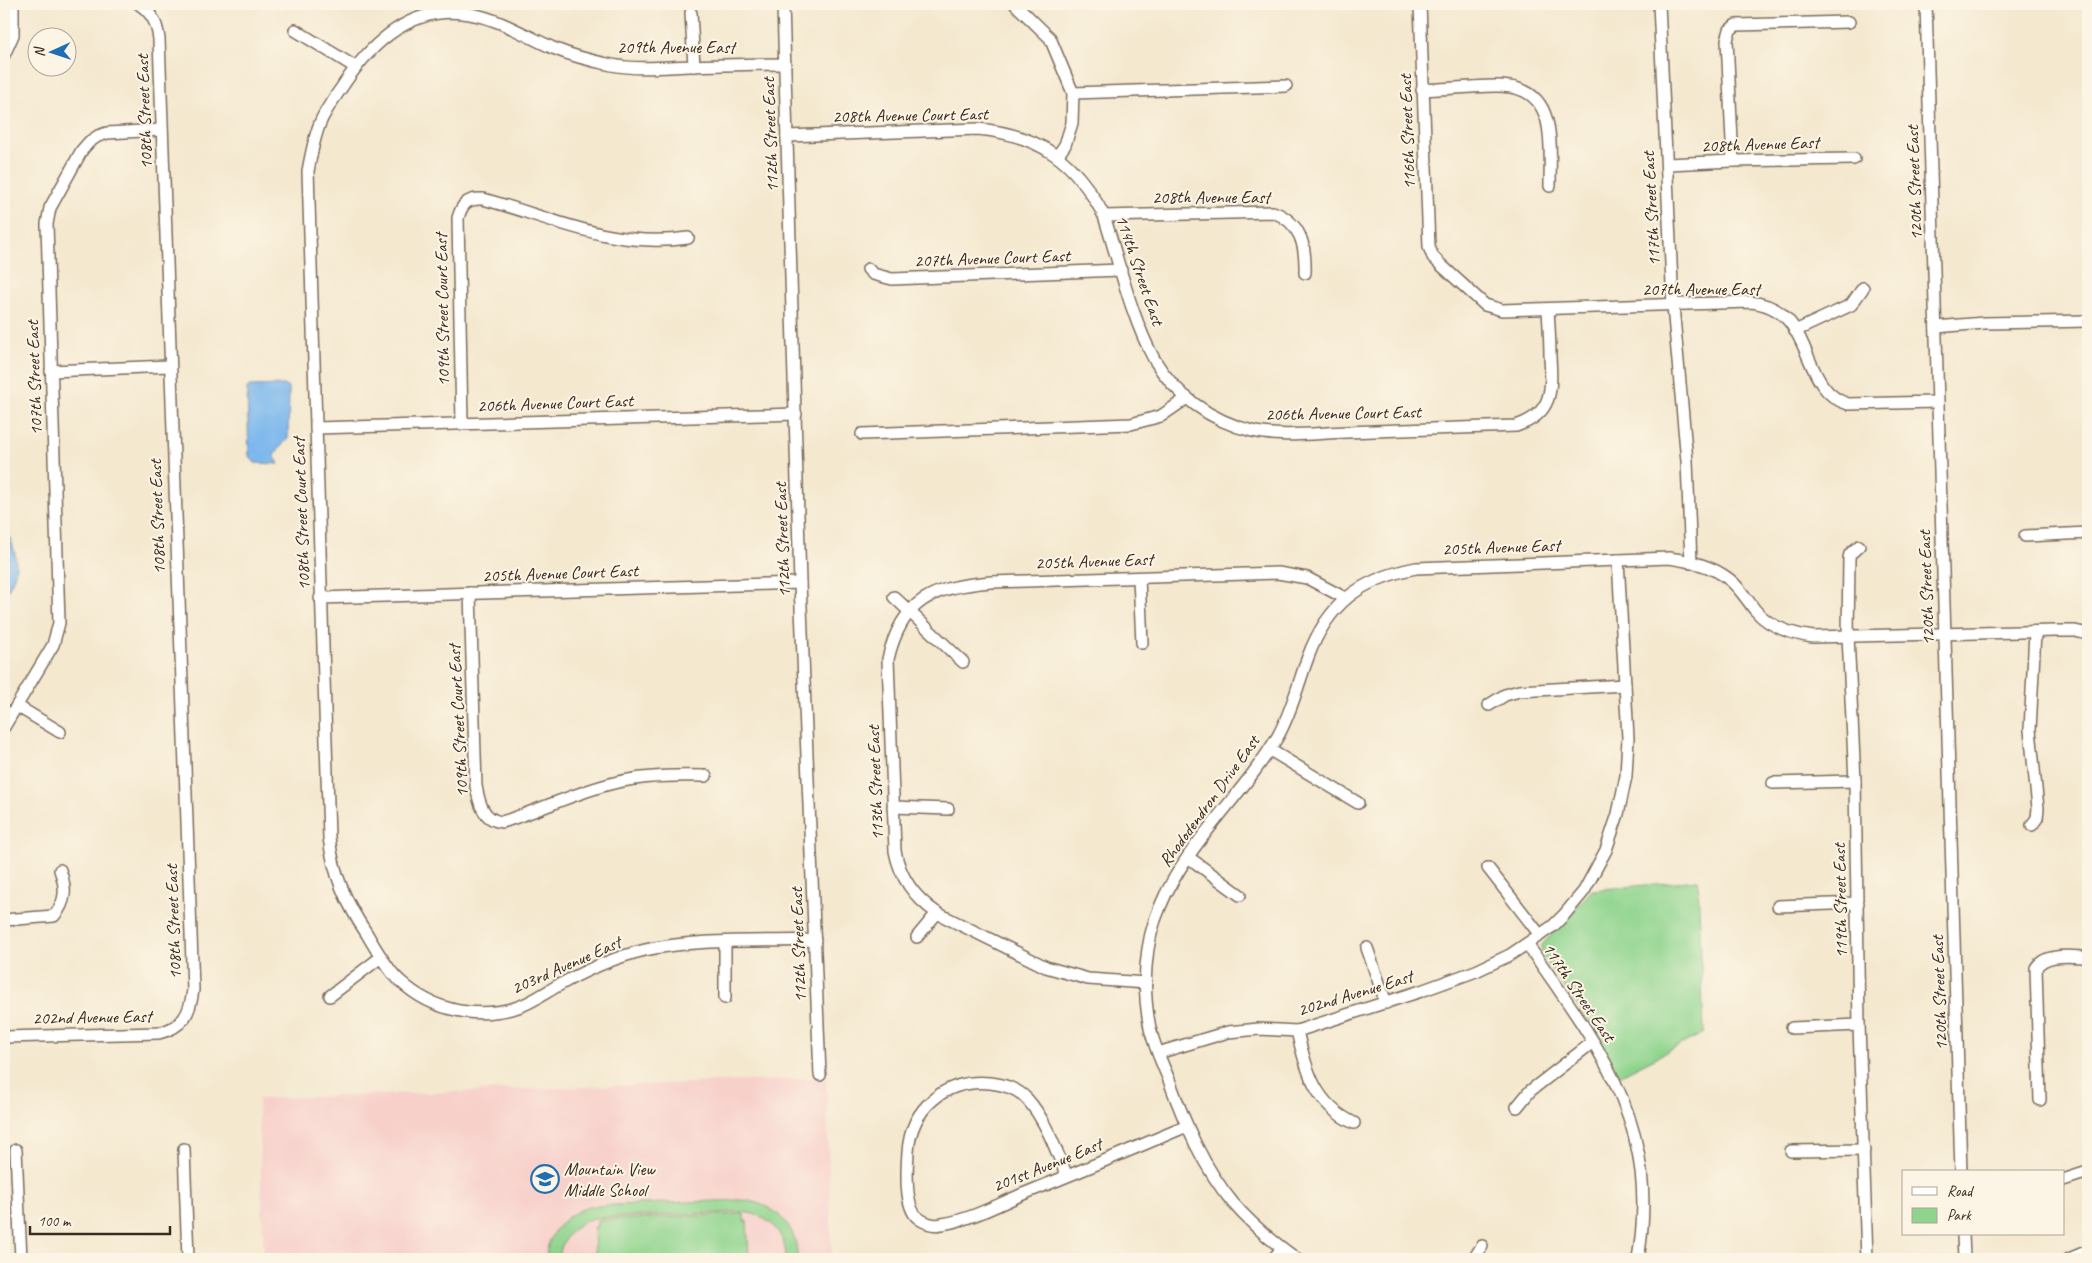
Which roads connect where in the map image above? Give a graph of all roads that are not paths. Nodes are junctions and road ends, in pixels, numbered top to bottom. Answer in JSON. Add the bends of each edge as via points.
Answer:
{"nodes":[{"id":1,"x":13,"y":4,"type":"edge"},
{"id":2,"x":783,"y":4,"type":"edge"},
{"id":3,"x":1017,"y":4,"type":"edge"},
{"id":4,"x":1420,"y":4,"type":"edge"},
{"id":5,"x":1659,"y":4,"type":"edge"},
{"id":6,"x":1926,"y":4,"type":"edge"},
{"id":7,"x":143,"y":6,"type":"edge"},
{"id":8,"x":692,"y":13,"type":"dead end"},
{"id":9,"x":1849,"y":22,"type":"dead end"},
{"id":10,"x":295,"y":30,"type":"dead end"},
{"id":11,"x":4,"y":55,"type":"edge"},
{"id":12,"x":785,"y":64,"type":"junction"},
{"id":13,"x":694,"y":66,"type":"junction"},
{"id":14,"x":355,"y":68,"type":"junction"},
{"id":15,"x":1286,"y":86,"type":"dead end"},
{"id":16,"x":1422,"y":90,"type":"junction"},
{"id":17,"x":1073,"y":94,"type":"junction"},
{"id":18,"x":162,"y":130,"type":"junction"},
{"id":19,"x":787,"y":136,"type":"junction"},
{"id":20,"x":1058,"y":155,"type":"junction"},
{"id":21,"x":1854,"y":159,"type":"dead end"},
{"id":22,"x":1733,"y":161,"type":"junction"},
{"id":23,"x":1667,"y":164,"type":"junction"},
{"id":24,"x":1550,"y":186,"type":"dead end"},
{"id":25,"x":1104,"y":216,"type":"junction"},
{"id":26,"x":688,"y":238,"type":"dead end"},
{"id":27,"x":1433,"y":258,"type":"joint"},
{"id":28,"x":868,"y":268,"type":"dead end"},
{"id":29,"x":1121,"y":270,"type":"junction"},
{"id":30,"x":1305,"y":273,"type":"dead end"},
{"id":31,"x":1863,"y":288,"type":"dead end"},
{"id":32,"x":1673,"y":306,"type":"junction"},
{"id":33,"x":1548,"y":310,"type":"junction"},
{"id":34,"x":2088,"y":320,"type":"edge"},
{"id":35,"x":1936,"y":327,"type":"junction"},
{"id":36,"x":1795,"y":331,"type":"junction"},
{"id":37,"x":170,"y":366,"type":"junction"},
{"id":38,"x":51,"y":371,"type":"junction"},
{"id":39,"x":1187,"y":398,"type":"junction"},
{"id":40,"x":1938,"y":402,"type":"junction"},
{"id":41,"x":796,"y":414,"type":"junction"},
{"id":42,"x":462,"y":423,"type":"junction"},
{"id":43,"x":316,"y":428,"type":"junction"},
{"id":44,"x":862,"y":434,"type":"dead end"},
{"id":45,"x":2088,"y":534,"type":"edge"},
{"id":46,"x":2026,"y":536,"type":"dead end"},
{"id":47,"x":1859,"y":546,"type":"dead end"},
{"id":48,"x":1618,"y":560,"type":"junction"},
{"id":49,"x":1691,"y":563,"type":"junction"},
{"id":50,"x":1139,"y":578,"type":"junction"},
{"id":51,"x":800,"y":583,"type":"junction"},
{"id":52,"x":470,"y":593,"type":"junction"},
{"id":53,"x":894,"y":597,"type":"dead end"},
{"id":54,"x":320,"y":598,"type":"junction"},
{"id":55,"x":1345,"y":598,"type":"junction"},
{"id":56,"x":910,"y":613,"type":"junction"},
{"id":57,"x":2034,"y":632,"type":"junction"},
{"id":58,"x":2088,"y":634,"type":"edge"},
{"id":59,"x":1945,"y":635,"type":"junction"},
{"id":60,"x":1848,"y":636,"type":"junction"},
{"id":61,"x":1142,"y":643,"type":"dead end"},
{"id":62,"x":963,"y":662,"type":"dead end"},
{"id":63,"x":1625,"y":684,"type":"junction"},
{"id":64,"x":1489,"y":705,"type":"dead end"},
{"id":65,"x":16,"y":706,"type":"junction"},
{"id":66,"x":4,"y":727,"type":"edge"},
{"id":67,"x":60,"y":732,"type":"dead end"},
{"id":68,"x":1270,"y":750,"type":"junction"},
{"id":69,"x":706,"y":776,"type":"dead end"},
{"id":70,"x":1854,"y":781,"type":"junction"},
{"id":71,"x":1773,"y":783,"type":"dead end"},
{"id":72,"x":1358,"y":803,"type":"dead end"},
{"id":73,"x":893,"y":807,"type":"junction"},
{"id":74,"x":948,"y":808,"type":"dead end"},
{"id":75,"x":2032,"y":825,"type":"dead end"},
{"id":76,"x":1188,"y":857,"type":"junction"},
{"id":77,"x":1488,"y":868,"type":"dead end"},
{"id":78,"x":60,"y":870,"type":"dead end"},
{"id":79,"x":1240,"y":895,"type":"dead end"},
{"id":80,"x":1858,"y":903,"type":"junction"},
{"id":81,"x":1778,"y":906,"type":"dead end"},
{"id":82,"x":937,"y":913,"type":"junction"},
{"id":83,"x":4,"y":920,"type":"edge"},
{"id":84,"x":1540,"y":935,"type":"junction"},
{"id":85,"x":917,"y":937,"type":"dead end"},
{"id":86,"x":815,"y":940,"type":"junction"},
{"id":87,"x":726,"y":943,"type":"junction"},
{"id":88,"x":1527,"y":944,"type":"junction"},
{"id":89,"x":1368,"y":948,"type":"dead end"},
{"id":90,"x":2088,"y":957,"type":"edge"},
{"id":91,"x":382,"y":958,"type":"junction"},
{"id":92,"x":1146,"y":984,"type":"junction"},
{"id":93,"x":330,"y":996,"type":"dead end"},
{"id":94,"x":725,"y":998,"type":"dead end"},
{"id":95,"x":1386,"y":1003,"type":"junction"},
{"id":96,"x":179,"y":1024,"type":"joint"},
{"id":97,"x":1859,"y":1025,"type":"junction"},
{"id":98,"x":1792,"y":1028,"type":"dead end"},
{"id":99,"x":1297,"y":1031,"type":"junction"},
{"id":100,"x":4,"y":1037,"type":"edge"},
{"id":101,"x":1593,"y":1042,"type":"junction"},
{"id":102,"x":1158,"y":1053,"type":"junction"},
{"id":103,"x":820,"y":1075,"type":"dead end"},
{"id":104,"x":2040,"y":1100,"type":"dead end"},
{"id":105,"x":1517,"y":1106,"type":"dead end"},
{"id":106,"x":1354,"y":1123,"type":"dead end"},
{"id":107,"x":1187,"y":1126,"type":"junction"},
{"id":108,"x":184,"y":1149,"type":"dead end"},
{"id":109,"x":16,"y":1150,"type":"dead end"},
{"id":110,"x":1864,"y":1150,"type":"junction"},
{"id":111,"x":1791,"y":1151,"type":"dead end"},
{"id":112,"x":1961,"y":1170,"type":"edge"},
{"id":113,"x":1067,"y":1176,"type":"junction"},
{"id":114,"x":2087,"y":1177,"type":"edge"},
{"id":115,"x":2064,"y":1180,"type":"edge"},
{"id":116,"x":1963,"y":1236,"type":"edge"},
{"id":117,"x":1482,"y":1246,"type":"dead end"},
{"id":118,"x":1282,"y":1249,"type":"junction"},
{"id":119,"x":2088,"y":1251,"type":"edge"},
{"id":120,"x":21,"y":1259,"type":"edge"},
{"id":121,"x":188,"y":1259,"type":"edge"},
{"id":122,"x":1273,"y":1259,"type":"edge"},
{"id":123,"x":1297,"y":1259,"type":"edge"},
{"id":124,"x":1474,"y":1259,"type":"edge"},
{"id":125,"x":1638,"y":1259,"type":"edge"},
{"id":126,"x":1867,"y":1259,"type":"edge"},
{"id":127,"x":1964,"y":1259,"type":"edge"},
{"id":128,"x":2069,"y":1259,"type":"edge"}],
"edges":[{"from":1,"to":11,"type":"street","via":[[13,35]]},
{"from":2,"to":12,"type":"street","name":"112th Street East"},
{"from":3,"to":17,"type":"street","via":[[1050,38]]},
{"from":4,"to":16,"type":"street","name":"116th Street East"},
{"from":5,"to":23,"type":"street","name":"117th Street East"},
{"from":6,"to":35,"type":"street","name":"120th Street East"},
{"from":7,"to":18,"type":"street","name":"108th Street East","via":[[155,20],[160,39]]},
{"from":8,"to":13,"type":"street"},
{"from":9,"to":22,"type":"street","via":[[1732,27],[1727,40]]},
{"from":10,"to":14,"type":"street"},
{"from":12,"to":13,"type":"street","name":"209th Avenue East"},
{"from":12,"to":19,"type":"street","name":"112th Street East"},
{"from":13,"to":14,"type":"street","name":"209th Avenue East","via":[[640,68],[613,65],[555,49],[488,18],[450,12],[405,22],[378,42]]},
{"from":14,"to":43,"type":"street","name":"108th Street Court East","via":[[323,118],[308,171]]},
{"from":15,"to":17,"type":"street"},
{"from":16,"to":24,"type":"street","via":[[1500,86],[1518,88],[1531,94],[1548,122]]},
{"from":16,"to":27,"type":"street","name":"116th Street East","via":[[1428,240]]},
{"from":17,"to":20,"type":"street","via":[[1072,123]]},
{"from":18,"to":37,"type":"street","name":"108th Street East"},
{"from":18,"to":38,"type":"street","name":"107th Street East","via":[[107,133],[95,138],[82,150],[50,208]]},
{"from":19,"to":20,"type":"street","name":"208th Avenue Court East","via":[[978,129],[1028,139]]},
{"from":19,"to":41,"type":"street","name":"112th Street East"},
{"from":20,"to":25,"type":"street","name":"114th Street East","via":[[1085,183]]},
{"from":21,"to":22,"type":"street","name":"208th Avenue East"},
{"from":22,"to":23,"type":"street","name":"208th Avenue East"},
{"from":23,"to":32,"type":"street","name":"117th Street East"},
{"from":25,"to":29,"type":"street","name":"114th Street East"},
{"from":25,"to":30,"type":"street","name":"208th Avenue East","via":[[1273,212],[1300,233],[1306,257]]},
{"from":26,"to":42,"type":"street","name":"109th Street Court East","via":[[617,238],[585,232],[482,199],[469,200],[462,206],[458,218]]},
{"from":27,"to":33,"type":"street","name":"207th Avenue East","via":[[1485,305],[1502,310]]},
{"from":28,"to":29,"type":"street","name":"207th Avenue Court East","via":[[873,274],[892,278]]},
{"from":29,"to":39,"type":"street","name":"114th Street East","via":[[1154,359]]},
{"from":31,"to":36,"type":"street","via":[[1851,305]]},
{"from":32,"to":33,"type":"street","name":"207th Avenue East"},
{"from":32,"to":36,"type":"street","name":"207th Avenue East","via":[[1765,304],[1783,314]]},
{"from":32,"to":49,"type":"street","name":"117th Street East","via":[[1687,461]]},
{"from":33,"to":39,"type":"street","name":"206th Avenue Court East","via":[[1552,386],[1547,403],[1536,416],[1516,426],[1266,433],[1233,425],[1209,414]]},
{"from":34,"to":35,"type":"street"},
{"from":35,"to":40,"type":"street","name":"120th Street East"},
{"from":36,"to":40,"type":"street","name":"207th Avenue East","via":[[1823,386],[1841,402]]},
{"from":37,"to":38,"type":"street"},
{"from":37,"to":96,"type":"street","name":"108th Street East","via":[[192,990],[188,1012]]},
{"from":38,"to":65,"type":"street","name":"107th Street East","via":[[60,607],[58,631]]},
{"from":39,"to":44,"type":"street","via":[[1161,416],[1131,424]]},
{"from":40,"to":59,"type":"street","name":"120th Street East"},
{"from":41,"to":42,"type":"street","name":"206th Avenue Court East"},
{"from":41,"to":51,"type":"street","name":"112th Street East"},
{"from":42,"to":43,"type":"street","name":"206th Avenue Court East"},
{"from":43,"to":54,"type":"street","name":"108th Street Court East"},
{"from":45,"to":46,"type":"street"},
{"from":47,"to":60,"type":"street","name":"119th Street East","via":[[1849,558]]},
{"from":48,"to":49,"type":"street","name":"205th Avenue East","via":[[1669,558]]},
{"from":48,"to":55,"type":"street","name":"205th Avenue East","via":[[1416,568],[1391,573]]},
{"from":48,"to":63,"type":"street","name":"117th Street East"},
{"from":49,"to":60,"type":"street","name":"205th Avenue East","via":[[1715,570],[1730,580],[1756,611],[1781,629],[1813,637]]},
{"from":50,"to":55,"type":"street","name":"205th Avenue East","via":[[1278,573],[1307,578]]},
{"from":50,"to":56,"type":"street","name":"205th Avenue East","via":[[991,582],[944,588],[926,598]]},
{"from":50,"to":61,"type":"street"},
{"from":51,"to":52,"type":"street","name":"205th Avenue Court East"},
{"from":51,"to":86,"type":"street","name":"112th Street East"},
{"from":52,"to":54,"type":"street","name":"205th Avenue Court East"},
{"from":52,"to":69,"type":"street","name":"109th Street Court East","via":[[476,786],[478,801],[494,822],[619,781],[656,776]]},
{"from":53,"to":56,"type":"street"},
{"from":54,"to":91,"type":"street","name":"108th Street Court East","via":[[331,857],[346,900]]},
{"from":55,"to":68,"type":"street","name":"Rhododendron Drive East","via":[[1320,630],[1291,709]]},
{"from":56,"to":62,"type":"street"},
{"from":56,"to":73,"type":"street","name":"113th Street East","via":[[897,629],[888,659]]},
{"from":57,"to":58,"type":"street","name":"205th Avenue East","via":[[2075,631]]},
{"from":57,"to":59,"type":"street","name":"205th Avenue East"},
{"from":57,"to":75,"type":"street","via":[[2030,730],[2038,808]]},
{"from":59,"to":60,"type":"street","name":"205th Avenue East"},
{"from":59,"to":112,"type":"street","name":"120th Street East"},
{"from":60,"to":70,"type":"street","name":"119th Street East"},
{"from":63,"to":64,"type":"street","via":[[1520,691],[1505,695]]},
{"from":63,"to":84,"type":"street","name":"117th Street East","via":[[1627,757],[1623,795],[1613,832],[1584,891],[1564,915]]},
{"from":65,"to":66,"type":"street","name":"107th Street East"},
{"from":65,"to":67,"type":"street"},
{"from":68,"to":72,"type":"street"},
{"from":68,"to":76,"type":"street","name":"Rhododendron Drive East"},
{"from":70,"to":71,"type":"street"},
{"from":70,"to":80,"type":"street","name":"119th Street East"},
{"from":73,"to":74,"type":"street"},
{"from":73,"to":82,"type":"street","name":"113th Street East","via":[[895,851],[901,872],[916,896]]},
{"from":76,"to":79,"type":"street"},
{"from":76,"to":92,"type":"street","name":"Rhododendron Drive East","via":[[1167,891],[1154,922]]},
{"from":77,"to":84,"type":"street"},
{"from":78,"to":83,"type":"street","via":[[66,890],[60,910],[54,916]]},
{"from":80,"to":81,"type":"street"},
{"from":80,"to":97,"type":"street","name":"119th Street East"},
{"from":82,"to":85,"type":"street"},
{"from":82,"to":92,"type":"street","via":[[1046,967],[1088,978]]},
{"from":84,"to":88,"type":"street","name":"117th Street East"},
{"from":86,"to":87,"type":"street","name":"203rd Avenue East"},
{"from":86,"to":103,"type":"street","name":"112th Street East"},
{"from":87,"to":91,"type":"street","name":"203rd Avenue East","via":[[691,944],[620,957],[518,1008],[488,1014],[460,1012],[424,999],[399,979]]},
{"from":87,"to":94,"type":"street"},
{"from":88,"to":95,"type":"street","name":"202nd Avenue East","via":[[1476,971]]},
{"from":88,"to":101,"type":"street","name":"117th Street East"},
{"from":89,"to":95,"type":"street"},
{"from":90,"to":104,"type":"street","via":[[2052,958],[2039,964],[2035,977]]},
{"from":91,"to":93,"type":"street"},
{"from":92,"to":102,"type":"street","name":"Rhododendron Drive East","via":[[1150,1029]]},
{"from":95,"to":99,"type":"street","name":"202nd Avenue East"},
{"from":96,"to":100,"type":"street","name":"202nd Avenue East","via":[[159,1033]]},
{"from":97,"to":98,"type":"street"},
{"from":97,"to":110,"type":"street","name":"119th Street East"},
{"from":99,"to":102,"type":"street","name":"202nd Avenue East","via":[[1228,1032]]},
{"from":99,"to":106,"type":"street","via":[[1320,1096],[1332,1111]]},
{"from":101,"to":105,"type":"street","via":[[1530,1091]]},
{"from":101,"to":125,"type":"street","name":"117th Street East","via":[[1624,1100],[1640,1154],[1644,1213]]},
{"from":102,"to":107,"type":"street","name":"Rhododendron Drive East"},
{"from":107,"to":113,"type":"street","name":"201st Avenue East"},
{"from":107,"to":118,"type":"street","name":"Rhododendron Drive East","via":[[1208,1168],[1233,1204]]},
{"from":108,"to":121,"type":"street"},
{"from":109,"to":120,"type":"street"},
{"from":110,"to":111,"type":"street"},
{"from":110,"to":126,"type":"street","name":"119th Street East"},
{"from":113,"to":113,"type":"street","name":"201st Avenue East","via":[[1044,1125],[1027,1100],[1002,1085],[964,1084],[938,1094],[925,1106],[914,1124],[908,1149],[907,1176],[911,1207],[918,1218],[935,1225],[954,1222]]},
{"from":114,"to":115,"type":"street"},
{"from":116,"to":127,"type":"street"},
{"from":117,"to":124,"type":"street"},
{"from":118,"to":122,"type":"street"},
{"from":118,"to":123,"type":"street","name":"Rhododendron Drive East"},
{"from":119,"to":128,"type":"street"}]}
